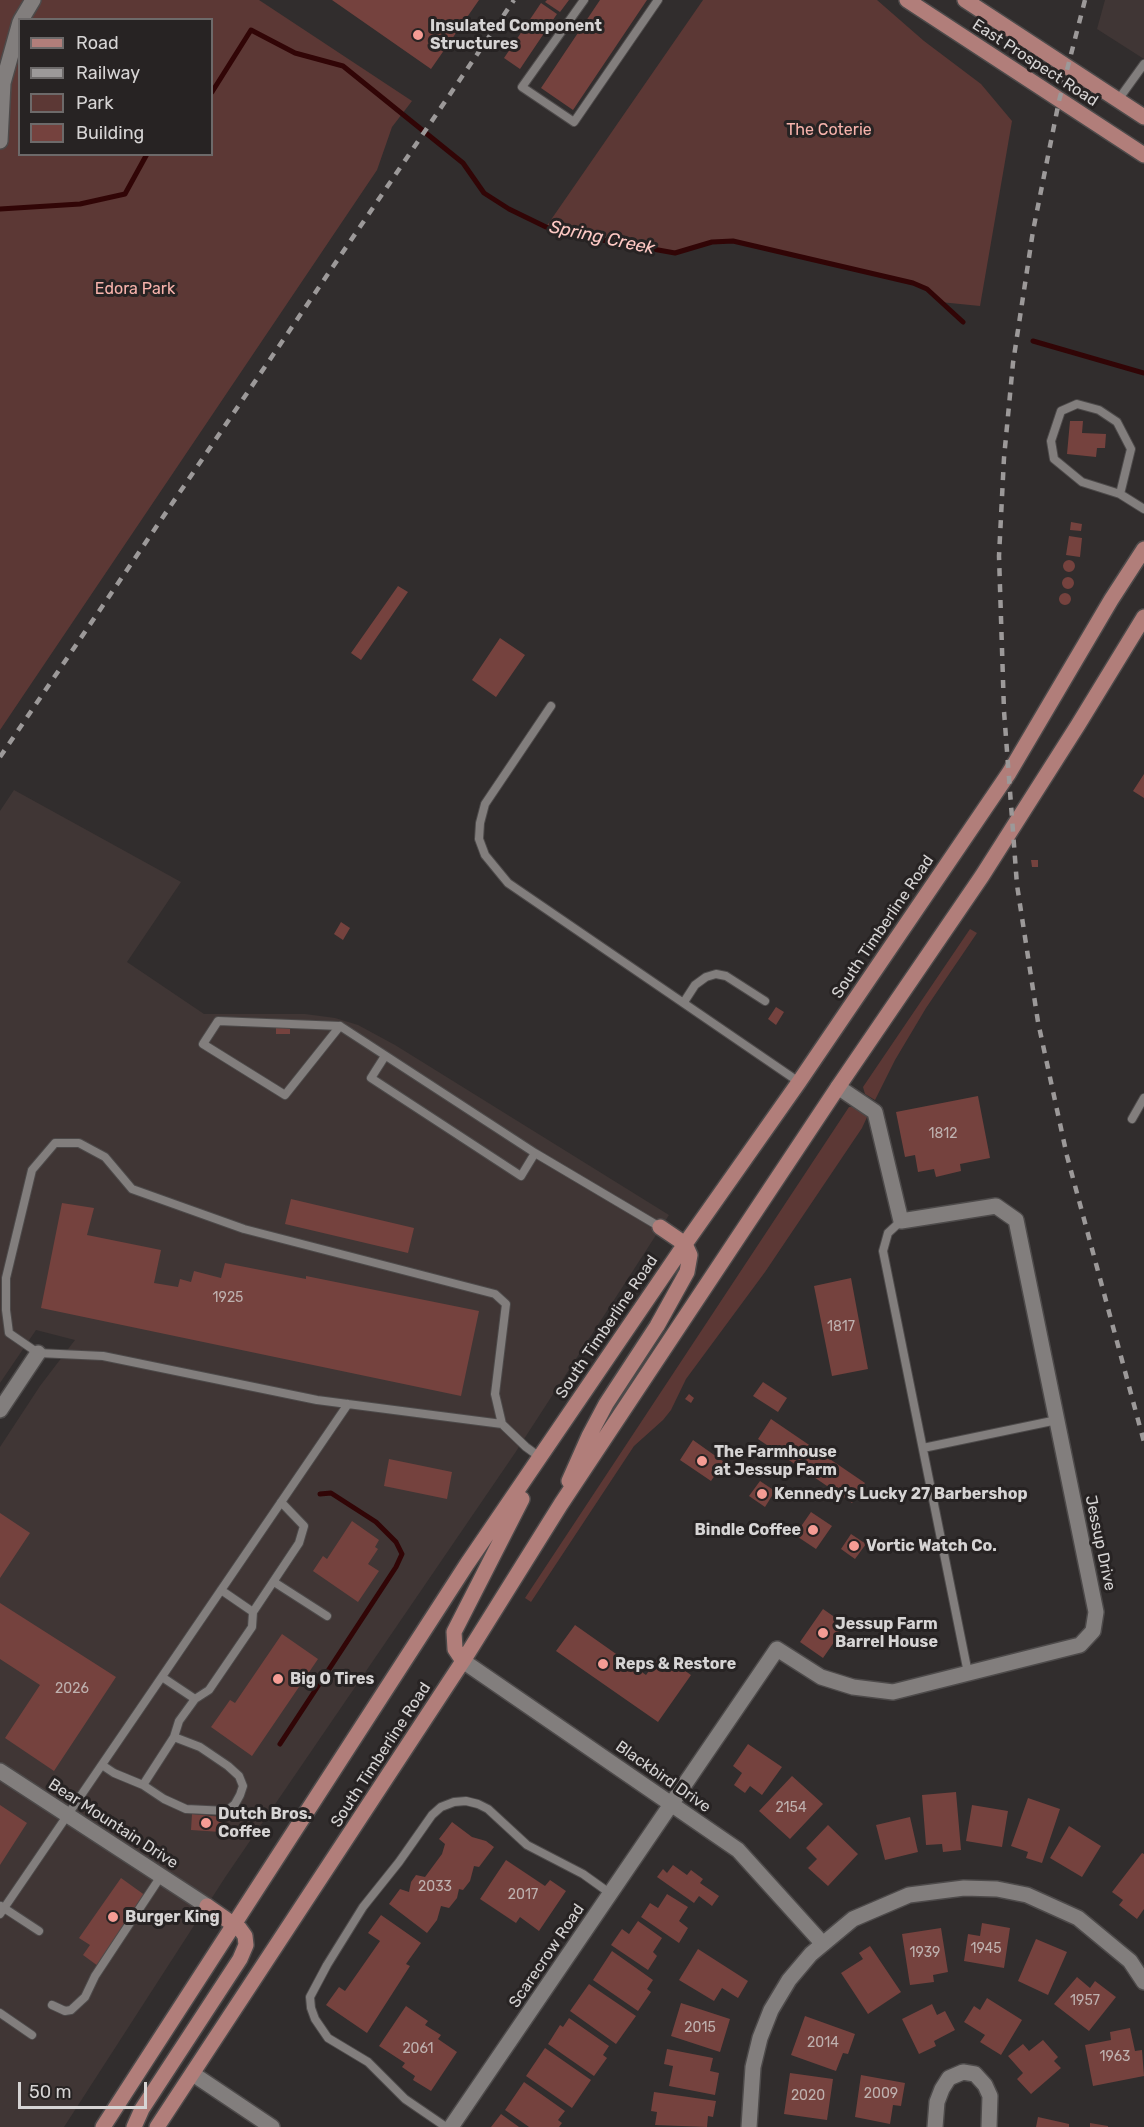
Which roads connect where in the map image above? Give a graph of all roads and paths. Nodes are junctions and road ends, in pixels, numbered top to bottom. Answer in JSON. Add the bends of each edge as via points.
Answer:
{"nodes":[{"id":1,"x":33,"y":0,"type":"edge"},
{"id":2,"x":584,"y":0,"type":"edge"},
{"id":3,"x":658,"y":0,"type":"edge"},
{"id":4,"x":907,"y":0,"type":"edge"},
{"id":5,"x":965,"y":0,"type":"edge"},
{"id":6,"x":22,"y":18,"type":"edge"},
{"id":7,"x":18,"y":28,"type":"edge"},
{"id":8,"x":1144,"y":64,"type":"edge"},
{"id":9,"x":1119,"y":100,"type":"junction"},
{"id":10,"x":1144,"y":117,"type":"edge"},
{"id":11,"x":0,"y":141,"type":"edge"},
{"id":12,"x":1144,"y":155,"type":"edge"},
{"id":13,"x":1120,"y":494,"type":"junction"},
{"id":14,"x":1144,"y":509,"type":"edge"},
{"id":15,"x":1144,"y":549,"type":"edge"},
{"id":16,"x":1143,"y":622,"type":"edge"},
{"id":17,"x":551,"y":706,"type":"dead end"},
{"id":18,"x":765,"y":1001,"type":"dead end"},
{"id":19,"x":684,"y":1002,"type":"junction"},
{"id":20,"x":340,"y":1026,"type":"junction"},
{"id":21,"x":386,"y":1056,"type":"junction"},
{"id":22,"x":800,"y":1082,"type":"junction"},
{"id":23,"x":838,"y":1087,"type":"junction"},
{"id":24,"x":1144,"y":1098,"type":"edge"},
{"id":25,"x":1132,"y":1119,"type":"dead end"},
{"id":26,"x":535,"y":1153,"type":"junction"},
{"id":27,"x":901,"y":1221,"type":"junction"},
{"id":28,"x":660,"y":1227,"type":"joint"},
{"id":29,"x":685,"y":1244,"type":"junction"},
{"id":30,"x":38,"y":1353,"type":"junction"},
{"id":31,"x":348,"y":1404,"type":"junction"},
{"id":32,"x":0,"y":1410,"type":"edge"},
{"id":33,"x":1057,"y":1420,"type":"junction"},
{"id":34,"x":502,"y":1424,"type":"junction"},
{"id":35,"x":552,"y":1441,"type":"junction"},
{"id":36,"x":923,"y":1448,"type":"junction"},
{"id":37,"x":541,"y":1458,"type":"junction"},
{"id":38,"x":281,"y":1502,"type":"junction"},
{"id":39,"x":561,"y":1504,"type":"junction"},
{"id":40,"x":274,"y":1581,"type":"junction"},
{"id":41,"x":221,"y":1590,"type":"junction"},
{"id":42,"x":253,"y":1612,"type":"junction"},
{"id":43,"x":327,"y":1616,"type":"dead end"},
{"id":44,"x":463,"y":1661,"type":"junction"},
{"id":45,"x":968,"y":1673,"type":"junction"},
{"id":46,"x":162,"y":1677,"type":"junction"},
{"id":47,"x":195,"y":1699,"type":"junction"},
{"id":48,"x":174,"y":1737,"type":"junction"},
{"id":49,"x":102,"y":1765,"type":"junction"},
{"id":50,"x":0,"y":1771,"type":"edge"},
{"id":51,"x":142,"y":1785,"type":"junction"},
{"id":52,"x":672,"y":1804,"type":"junction"},
{"id":53,"x":67,"y":1815,"type":"junction"},
{"id":54,"x":161,"y":1876,"type":"junction"},
{"id":55,"x":611,"y":1894,"type":"junction"},
{"id":56,"x":207,"y":1906,"type":"joint"},
{"id":57,"x":1,"y":1909,"type":"edge"},
{"id":58,"x":234,"y":1923,"type":"junction"},
{"id":59,"x":39,"y":1930,"type":"dead end"},
{"id":60,"x":823,"y":1944,"type":"junction"},
{"id":61,"x":1144,"y":1982,"type":"edge"},
{"id":62,"x":52,"y":2004,"type":"dead end"},
{"id":63,"x":0,"y":2013,"type":"edge"},
{"id":64,"x":32,"y":2035,"type":"dead end"},
{"id":65,"x":193,"y":2074,"type":"junction"},
{"id":66,"x":103,"y":2127,"type":"edge"},
{"id":67,"x":134,"y":2127,"type":"edge"},
{"id":68,"x":157,"y":2127,"type":"edge"},
{"id":69,"x":272,"y":2127,"type":"edge"},
{"id":70,"x":446,"y":2127,"type":"edge"},
{"id":71,"x":451,"y":2127,"type":"edge"},
{"id":72,"x":749,"y":2127,"type":"edge"},
{"id":73,"x":934,"y":2127,"type":"edge"},
{"id":74,"x":989,"y":2127,"type":"edge"}],
"edges":[{"from":1,"to":6,"type":"street"},
{"from":2,"to":3,"type":"lane","via":[[522,87],[574,122]]},
{"from":4,"to":12,"type":"main road","name":"East Prospect Road"},
{"from":5,"to":9,"type":"main road","name":"East Prospect Road"},
{"from":7,"to":11,"type":"street","via":[[3,83]]},
{"from":8,"to":9,"type":"lane"},
{"from":9,"to":10,"type":"main road","name":"East Prospect Road"},
{"from":13,"to":13,"type":"lane","via":[[1082,482],[1054,459],[1051,441],[1061,411],[1077,404],[1099,410],[1117,423],[1131,449]]},
{"from":13,"to":14,"type":"lane"},
{"from":15,"to":22,"type":"main road","name":"South Timberline Road","via":[[1009,773]]},
{"from":16,"to":23,"type":"main road","name":"South Timberline Road","via":[[982,876]]},
{"from":17,"to":19,"type":"lane","via":[[485,804],[479,839],[485,855],[508,883]]},
{"from":18,"to":19,"type":"lane","via":[[726,976],[716,974],[695,985]]},
{"from":19,"to":22,"type":"lane"},
{"from":20,"to":20,"type":"lane","via":[[218,1021],[203,1044],[285,1095]]},
{"from":20,"to":21,"type":"lane"},
{"from":21,"to":26,"type":"lane"},
{"from":21,"to":26,"type":"lane","via":[[371,1078],[521,1176]]},
{"from":22,"to":29,"type":"main road","name":"South Timberline Road"},
{"from":23,"to":27,"type":"street","via":[[875,1112]]},
{"from":23,"to":39,"type":"main road","name":"South Timberline Road"},
{"from":24,"to":25,"type":"lane"},
{"from":26,"to":28,"type":"lane"},
{"from":27,"to":33,"type":"street","name":"Jessup Drive","via":[[996,1206],[1016,1220]]},
{"from":27,"to":36,"type":"lane","via":[[888,1233],[883,1251]]},
{"from":28,"to":29,"type":"main road"},
{"from":29,"to":35,"type":"main road","name":"South Timberline Road"},
{"from":29,"to":39,"type":"main road","via":[[690,1255],[687,1272],[606,1404],[571,1474]]},
{"from":30,"to":31,"type":"lane","via":[[103,1356]]},
{"from":30,"to":32,"type":"street"},
{"from":30,"to":34,"type":"lane","via":[[9,1333],[6,1278],[32,1170],[55,1143],[79,1143],[105,1157],[132,1189],[244,1229],[495,1294],[506,1304],[495,1394]]},
{"from":31,"to":34,"type":"lane"},
{"from":31,"to":38,"type":"lane"},
{"from":33,"to":36,"type":"lane"},
{"from":33,"to":45,"type":"street","name":"Jessup Drive","via":[[1096,1612],[1093,1631],[1080,1645]]},
{"from":34,"to":37,"type":"lane"},
{"from":35,"to":37,"type":"main road","name":"South Timberline Road"},
{"from":35,"to":44,"type":"main road","via":[[454,1632],[455,1649]]},
{"from":36,"to":45,"type":"lane"},
{"from":37,"to":58,"type":"main road","name":"South Timberline Road","via":[[460,1574]]},
{"from":38,"to":40,"type":"lane","via":[[304,1526],[299,1543]]},
{"from":38,"to":41,"type":"lane"},
{"from":39,"to":44,"type":"main road","name":"South Timberline Road"},
{"from":40,"to":42,"type":"lane"},
{"from":40,"to":43,"type":"lane"},
{"from":41,"to":42,"type":"lane"},
{"from":41,"to":46,"type":"lane"},
{"from":42,"to":47,"type":"lane","via":[[252,1627],[209,1690]]},
{"from":44,"to":52,"type":"street","name":"Blackbird Drive"},
{"from":44,"to":65,"type":"main road","name":"South Timberline Road"},
{"from":45,"to":52,"type":"street","name":"Jessup Drive","via":[[893,1692],[853,1687],[821,1677],[777,1649]]},
{"from":46,"to":47,"type":"lane"},
{"from":46,"to":49,"type":"lane"},
{"from":47,"to":48,"type":"lane","via":[[179,1721]]},
{"from":48,"to":51,"type":"lane"},
{"from":48,"to":51,"type":"lane","via":[[200,1747],[239,1776],[243,1786],[235,1804],[227,1811],[186,1809]]},
{"from":49,"to":51,"type":"lane"},
{"from":49,"to":53,"type":"lane"},
{"from":50,"to":53,"type":"street","name":"Bear Mountain Drive"},
{"from":52,"to":55,"type":"street","name":"Scarecrow Road"},
{"from":52,"to":60,"type":"street","name":"Blackbird Drive","via":[[738,1850]]},
{"from":53,"to":54,"type":"street","name":"Bear Mountain Drive"},
{"from":53,"to":57,"type":"lane"},
{"from":54,"to":56,"type":"street","name":"Bear Mountain Drive"},
{"from":54,"to":62,"type":"lane","via":[[94,1976],[85,1996],[71,2010],[64,2011]]},
{"from":55,"to":70,"type":"lane","via":[[583,1874],[526,1845],[488,1809],[466,1801],[441,1807],[432,1815],[363,1907],[310,1997],[315,2019],[328,2038],[368,2062],[405,2099]]},
{"from":55,"to":71,"type":"street","name":"Scarecrow Road"},
{"from":56,"to":58,"type":"main road"},
{"from":57,"to":59,"type":"lane"},
{"from":58,"to":66,"type":"main road","name":"South Timberline Road"},
{"from":58,"to":67,"type":"main road","via":[[245,1936],[240,1959]]},
{"from":60,"to":61,"type":"street","via":[[852,1919],[909,1895],[964,1888],[997,1889],[1027,1895],[1078,1918],[1130,1961]]},
{"from":60,"to":72,"type":"street","via":[[789,1980],[771,2010],[753,2067]]},
{"from":63,"to":64,"type":"lane"},
{"from":65,"to":68,"type":"main road","name":"South Timberline Road"},
{"from":65,"to":69,"type":"street"},
{"from":73,"to":74,"type":"street","via":[[942,2089],[949,2078],[963,2073],[975,2074],[985,2085],[990,2096]]}]}
